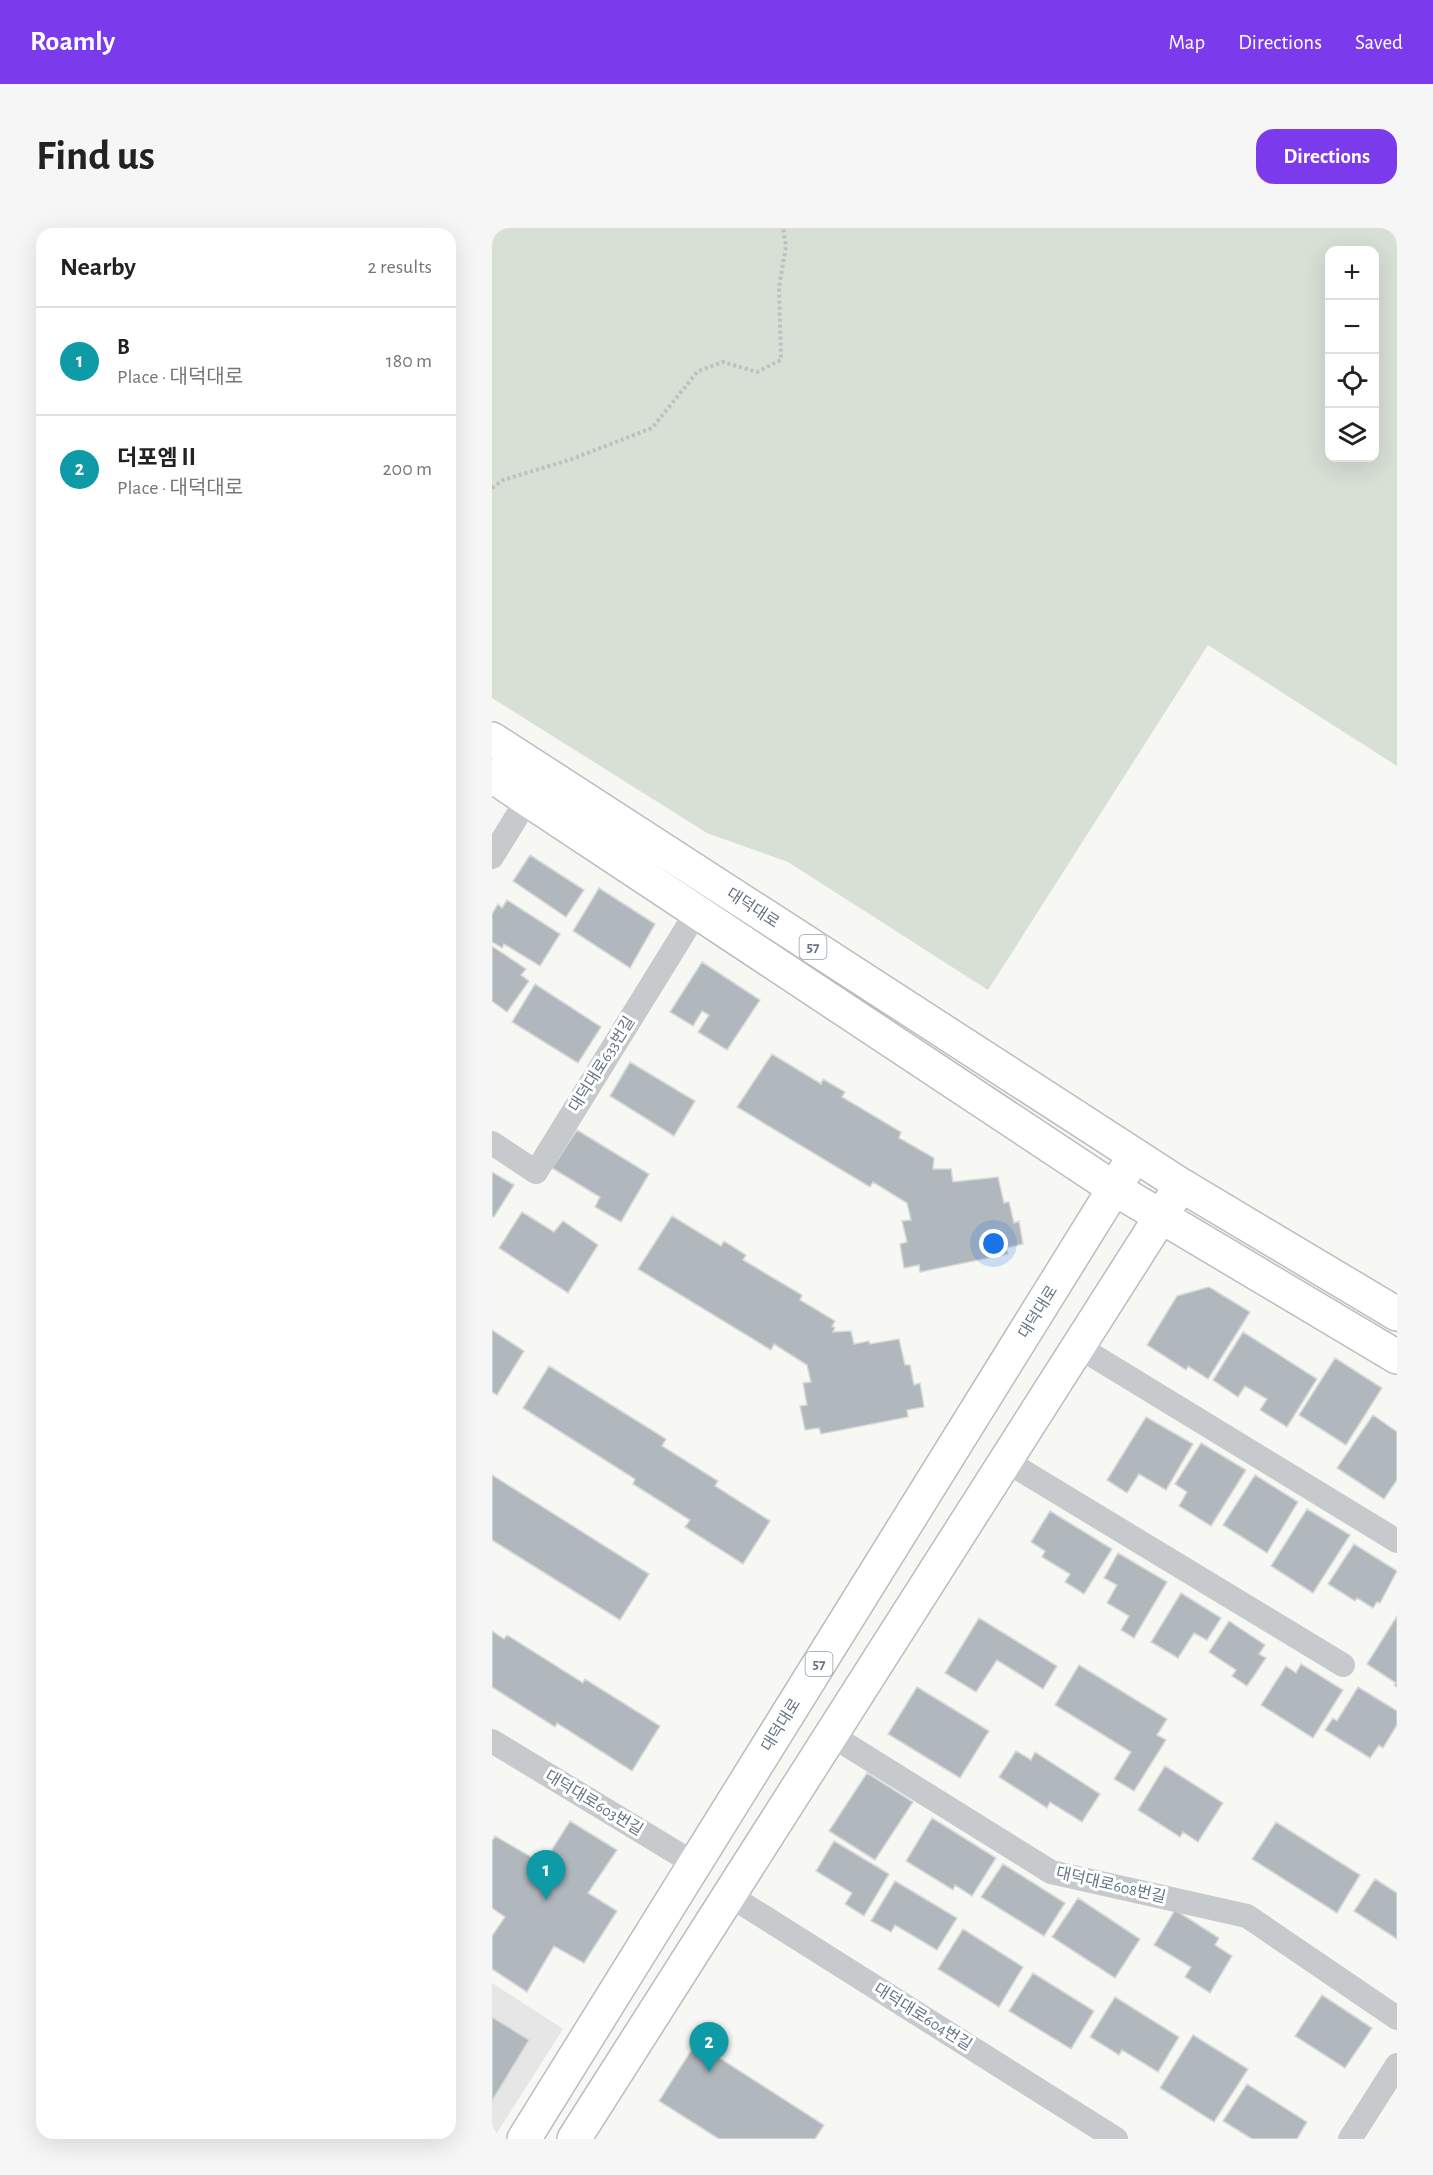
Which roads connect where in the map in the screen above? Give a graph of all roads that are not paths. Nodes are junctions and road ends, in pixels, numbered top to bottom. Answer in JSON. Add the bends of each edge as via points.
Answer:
{"nodes":[{"id":1,"x":492,"y":739,"type":"edge"},
{"id":2,"x":492,"y":776,"type":"edge"},
{"id":3,"x":526,"y":801,"type":"junction"},
{"id":4,"x":492,"y":857,"type":"edge"},
{"id":5,"x":696,"y":913,"type":"junction"},
{"id":6,"x":492,"y":1143,"type":"edge"},
{"id":7,"x":1135,"y":1155,"type":"junction"},
{"id":8,"x":1181,"y":1185,"type":"junction"},
{"id":9,"x":1114,"y":1188,"type":"junction"},
{"id":10,"x":1161,"y":1218,"type":"junction"},
{"id":11,"x":1397,"y":1314,"type":"edge"},
{"id":12,"x":1079,"y":1347,"type":"junction"},
{"id":13,"x":1397,"y":1358,"type":"edge"},
{"id":14,"x":1006,"y":1461,"type":"junction"},
{"id":15,"x":1397,"y":1541,"type":"edge"},
{"id":16,"x":1343,"y":1665,"type":"dead end"},
{"id":17,"x":831,"y":1735,"type":"junction"},
{"id":18,"x":492,"y":1741,"type":"edge"},
{"id":19,"x":695,"y":1864,"type":"junction"},
{"id":20,"x":729,"y":1895,"type":"junction"},
{"id":21,"x":1397,"y":2018,"type":"edge"},
{"id":22,"x":1397,"y":2065,"type":"edge"},
{"id":23,"x":524,"y":2139,"type":"edge"},
{"id":24,"x":574,"y":2139,"type":"edge"},
{"id":25,"x":1116,"y":2139,"type":"edge"},
{"id":26,"x":1350,"y":2139,"type":"edge"}],
"edges":[{"from":1,"to":7,"type":"main road","name":"대덕대로","number":"57"},
{"from":2,"to":3,"type":"main road","number":"57"},
{"from":3,"to":4,"type":"street"},
{"from":3,"to":5,"type":"main road","number":"57"},
{"from":5,"to":6,"type":"street","name":"대덕대로633번길","via":[[536,1172]]},
{"from":5,"to":9,"type":"main road","number":"57"},
{"from":7,"to":8,"type":"main road","name":"대덕대로","number":"57"},
{"from":7,"to":9,"type":"main road","name":"대덕대로","number":"57"},
{"from":8,"to":10,"type":"main road"},
{"from":8,"to":11,"type":"main road","name":"대덕대로"},
{"from":9,"to":10,"type":"main road","number":"57"},
{"from":9,"to":19,"type":"main road","name":"대덕대로","number":"57"},
{"from":10,"to":12,"type":"main road"},
{"from":10,"to":13,"type":"main road"},
{"from":12,"to":14,"type":"main road"},
{"from":12,"to":15,"type":"street"},
{"from":14,"to":16,"type":"street"},
{"from":14,"to":17,"type":"main road"},
{"from":17,"to":20,"type":"main road"},
{"from":17,"to":21,"type":"street","name":"대덕대로608번길","via":[[1051,1872],[1247,1916]]},
{"from":18,"to":19,"type":"street","name":"대덕대로603번길"},
{"from":19,"to":23,"type":"main road","name":"대덕대로","number":"57"},
{"from":20,"to":24,"type":"main road"},
{"from":20,"to":25,"type":"street","name":"대덕대로604번길"},
{"from":22,"to":26,"type":"street"}]}
